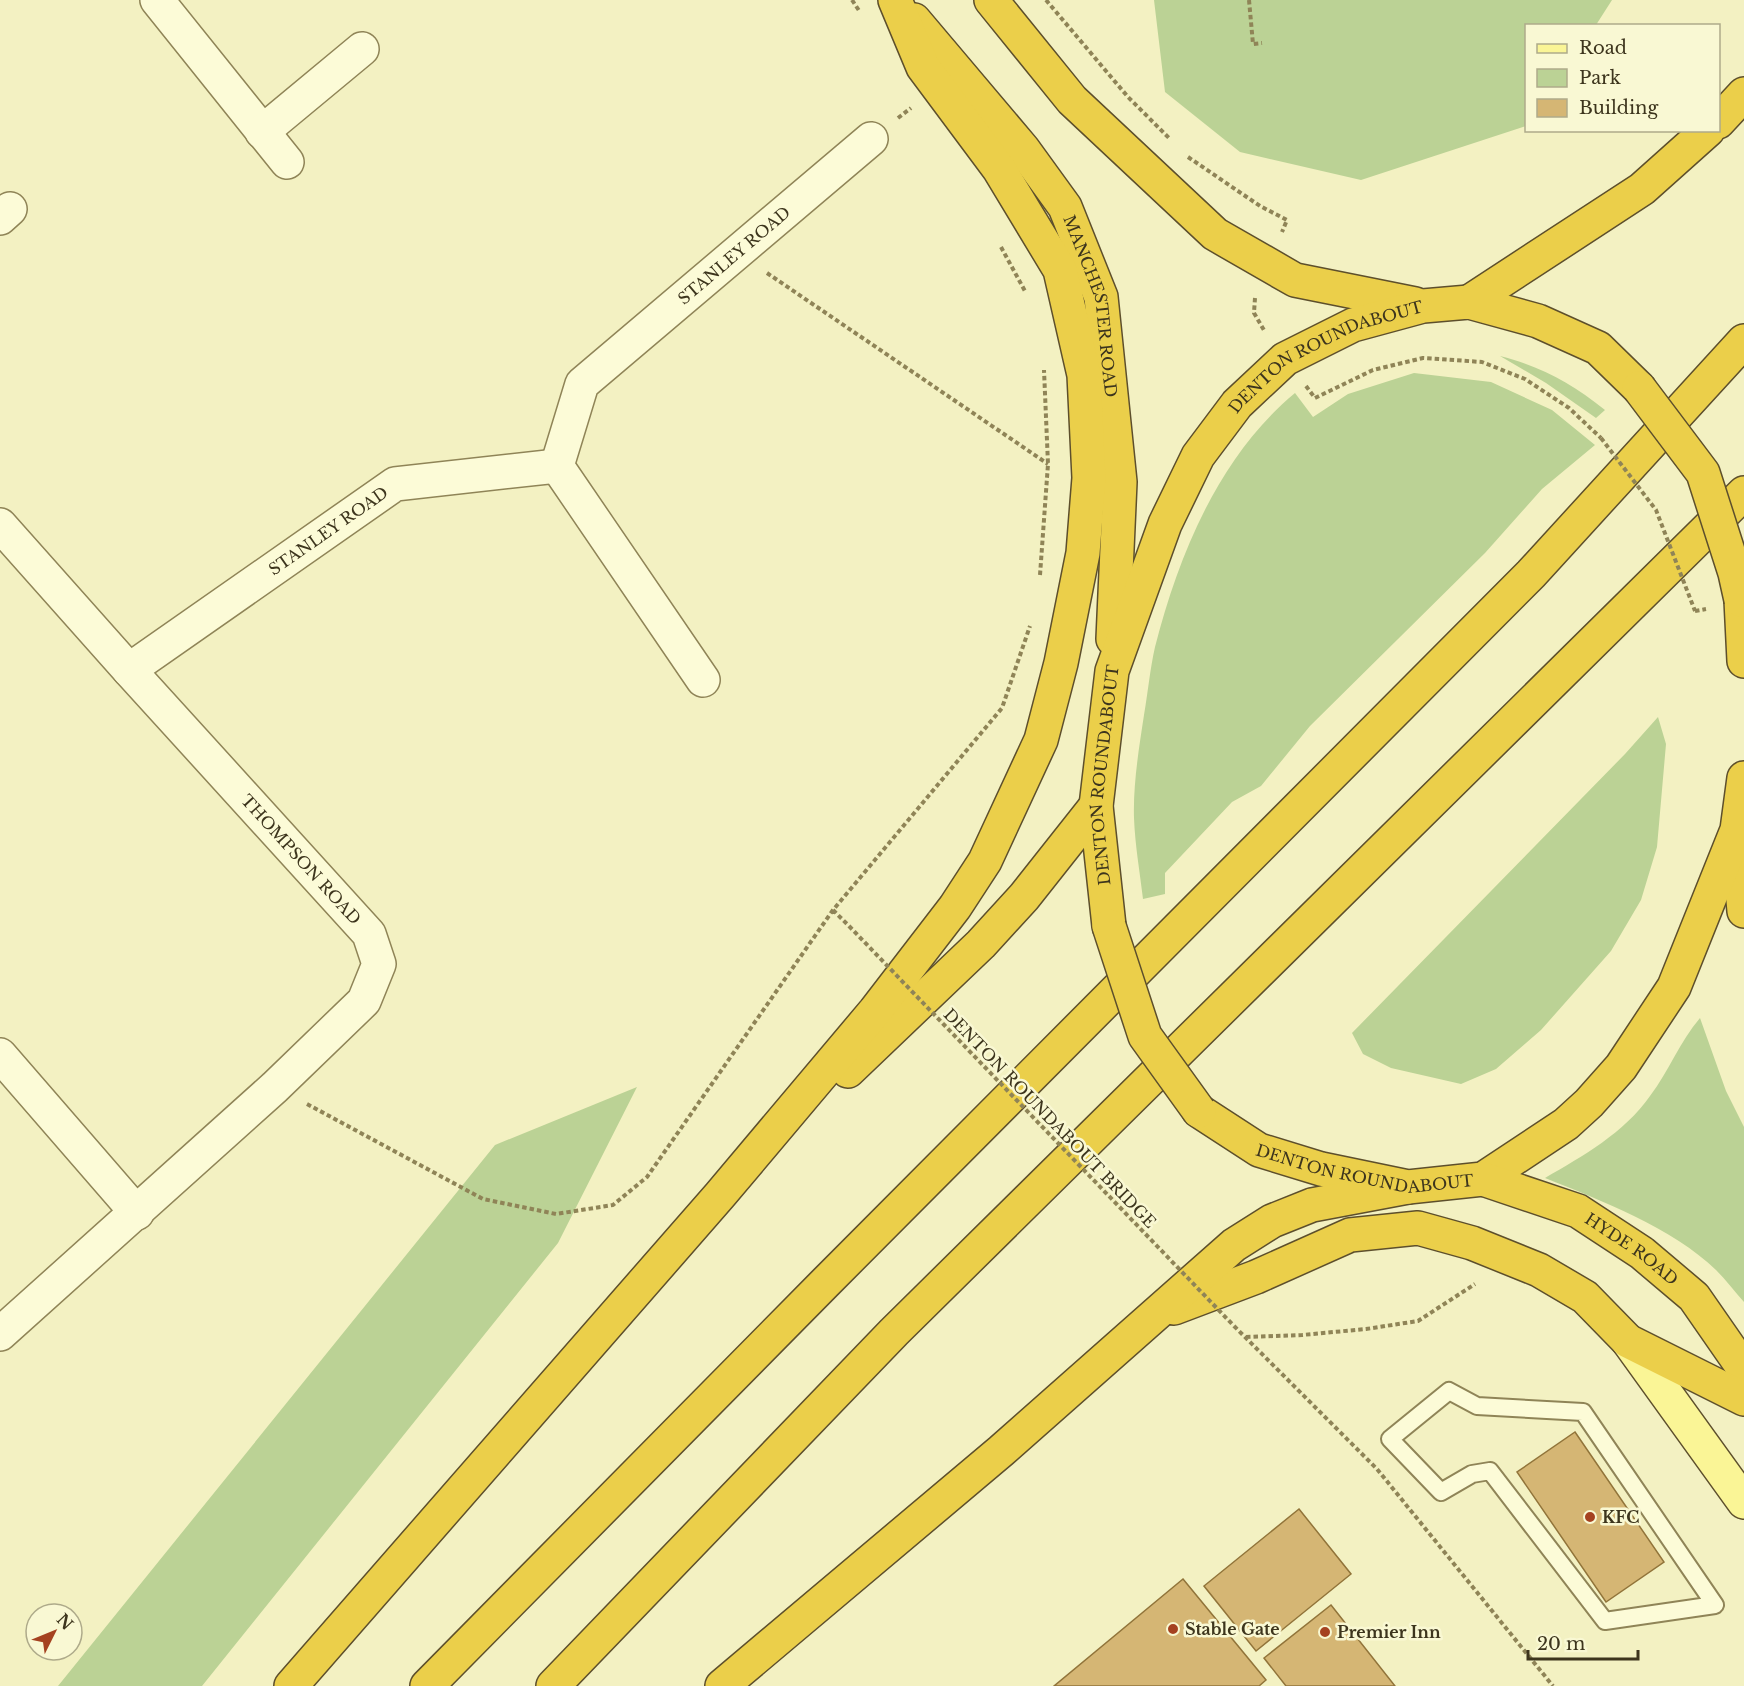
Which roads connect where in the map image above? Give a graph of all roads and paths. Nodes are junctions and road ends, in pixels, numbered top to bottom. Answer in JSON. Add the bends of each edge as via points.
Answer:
{"nodes":[{"id":1,"x":157,"y":0,"type":"edge"},
{"id":2,"x":852,"y":0,"type":"edge"},
{"id":3,"x":897,"y":0,"type":"edge"},
{"id":4,"x":991,"y":0,"type":"edge"},
{"id":5,"x":1046,"y":0,"type":"edge"},
{"id":6,"x":1249,"y":0,"type":"edge"},
{"id":7,"x":864,"y":18,"type":"dead end"},
{"id":8,"x":1262,"y":43,"type":"dead end"},
{"id":9,"x":362,"y":49,"type":"dead end"},
{"id":10,"x":1744,"y":94,"type":"edge"},
{"id":11,"x":1720,"y":121,"type":"edge"},
{"id":12,"x":262,"y":132,"type":"junction"},
{"id":13,"x":1706,"y":132,"type":"edge"},
{"id":14,"x":871,"y":139,"type":"dead end"},
{"id":15,"x":1177,"y":147,"type":"dead end"},
{"id":16,"x":1186,"y":155,"type":"dead end"},
{"id":17,"x":287,"y":162,"type":"dead end"},
{"id":18,"x":1287,"y":220,"type":"dead end"},
{"id":19,"x":1000,"y":245,"type":"dead end"},
{"id":20,"x":737,"y":252,"type":"junction"},
{"id":21,"x":1029,"y":297,"type":"dead end"},
{"id":22,"x":1470,"y":302,"type":"junction"},
{"id":23,"x":1423,"y":306,"type":"junction"},
{"id":24,"x":1744,"y":341,"type":"edge"},
{"id":25,"x":1044,"y":368,"type":"dead end"},
{"id":26,"x":1315,"y":398,"type":"dead end"},
{"id":27,"x":1048,"y":464,"type":"junction"},
{"id":28,"x":557,"y":466,"type":"junction"},
{"id":29,"x":1744,"y":493,"type":"edge"},
{"id":30,"x":0,"y":525,"type":"edge"},
{"id":31,"x":1040,"y":578,"type":"dead end"},
{"id":32,"x":1695,"y":611,"type":"dead end"},
{"id":33,"x":1031,"y":622,"type":"dead end"},
{"id":34,"x":1744,"y":661,"type":"edge"},
{"id":35,"x":129,"y":670,"type":"junction"},
{"id":36,"x":1112,"y":671,"type":"junction"},
{"id":37,"x":703,"y":680,"type":"dead end"},
{"id":38,"x":1744,"y":778,"type":"edge"},
{"id":39,"x":1096,"y":806,"type":"junction"},
{"id":40,"x":1737,"y":830,"type":"junction"},
{"id":41,"x":833,"y":910,"type":"junction"},
{"id":42,"x":1744,"y":910,"type":"edge"},
{"id":43,"x":0,"y":1055,"type":"edge"},
{"id":44,"x":275,"y":1087,"type":"junction"},
{"id":45,"x":1483,"y":1179,"type":"junction"},
{"id":46,"x":1408,"y":1187,"type":"junction"},
{"id":47,"x":720,"y":1195,"type":"junction"},
{"id":48,"x":137,"y":1213,"type":"junction"},
{"id":49,"x":1480,"y":1281,"type":"dead end"},
{"id":50,"x":1156,"y":1315,"type":"junction"},
{"id":51,"x":0,"y":1334,"type":"edge"},
{"id":52,"x":1244,"y":1337,"type":"junction"},
{"id":53,"x":1628,"y":1341,"type":"junction"},
{"id":54,"x":1744,"y":1369,"type":"edge"},
{"id":55,"x":1744,"y":1399,"type":"edge"},
{"id":56,"x":1441,"y":1492,"type":"joint"},
{"id":57,"x":1744,"y":1502,"type":"edge"},
{"id":58,"x":291,"y":1686,"type":"edge"},
{"id":59,"x":427,"y":1686,"type":"edge"},
{"id":60,"x":553,"y":1686,"type":"edge"},
{"id":61,"x":722,"y":1686,"type":"edge"},
{"id":62,"x":1553,"y":1686,"type":"edge"}],
"edges":[{"from":1,"to":12,"type":"street"},
{"from":2,"to":7,"type":"path"},
{"from":3,"to":36,"type":"highway","name":"MANCHESTER ROAD","via":[[1023,149],[1065,207],[1101,297],[1120,482]]},
{"from":3,"to":47,"type":"highway","via":[[923,67],[999,169],[1060,270],[1084,375],[1089,478],[1083,553],[1041,740],[985,861],[955,907],[875,1011]]},
{"from":4,"to":23,"type":"highway","via":[[1072,100],[1215,234],[1295,280]]},
{"from":5,"to":15,"type":"path","via":[[1128,97]]},
{"from":6,"to":8,"type":"path","via":[[1252,44]]},
{"from":9,"to":12,"type":"street"},
{"from":10,"to":11,"type":"highway"},
{"from":12,"to":17,"type":"street"},
{"from":13,"to":22,"type":"highway","via":[[1642,189]]},
{"from":14,"to":20,"type":"street","name":"STANLEY ROAD"},
{"from":16,"to":18,"type":"path"},
{"from":19,"to":21,"type":"path"},
{"from":20,"to":27,"type":"path"},
{"from":20,"to":28,"type":"street","name":"STANLEY ROAD","via":[[582,384]]},
{"from":22,"to":23,"type":"highway","name":"DENTON ROUNDABOUT"},
{"from":22,"to":34,"type":"highway","name":"DENTON ROUNDABOUT","bridge":true,"via":[[1538,321],[1598,348],[1639,388],[1703,473],[1741,600]]},
{"from":23,"to":36,"type":"highway","name":"DENTON ROUNDABOUT","via":[[1353,325],[1312,344],[1286,359],[1237,404],[1198,456],[1165,524]]},
{"from":24,"to":59,"type":"highway","via":[[1531,574]]},
{"from":25,"to":27,"type":"path"},
{"from":26,"to":32,"type":"path","bridge":true,"via":[[1372,370],[1423,358],[1482,362],[1525,379],[1569,408],[1601,438],[1656,510]]},
{"from":27,"to":31,"type":"path"},
{"from":28,"to":35,"type":"street","name":"STANLEY ROAD","via":[[395,484]]},
{"from":28,"to":37,"type":"street"},
{"from":29,"to":60,"type":"highway","via":[[894,1332]]},
{"from":30,"to":35,"type":"street","name":"THOMPSON ROAD"},
{"from":33,"to":41,"type":"path","via":[[1002,708]]},
{"from":35,"to":44,"type":"street","name":"THOMPSON ROAD","via":[[369,934],[379,964],[364,1001]]},
{"from":36,"to":39,"type":"highway","name":"DENTON ROUNDABOUT"},
{"from":38,"to":40,"type":"highway","name":"DENTON ROUNDABOUT"},
{"from":39,"to":46,"type":"highway","name":"DENTON ROUNDABOUT","bridge":true,"via":[[1109,926],[1145,1036],[1199,1111],[1259,1150],[1321,1169]]},
{"from":39,"to":47,"type":"highway","via":[[981,944]]},
{"from":40,"to":42,"type":"highway"},
{"from":40,"to":45,"type":"highway","name":"DENTON ROUNDABOUT","via":[[1674,987],[1621,1067],[1566,1124]]},
{"from":41,"to":44,"type":"path","via":[[647,1177],[613,1205],[556,1214],[483,1199]]},
{"from":41,"to":52,"type":"path","name":"DENTON ROUNDABOUT BRIDGE","bridge":true},
{"from":43,"to":48,"type":"street"},
{"from":44,"to":48,"type":"street","name":"THOMPSON ROAD"},
{"from":45,"to":46,"type":"highway","name":"DENTON ROUNDABOUT"},
{"from":45,"to":54,"type":"highway","name":"HYDE ROAD","via":[[1578,1211],[1642,1253],[1694,1297]]},
{"from":46,"to":50,"type":"highway","via":[[1312,1204],[1272,1221],[1234,1245]]},
{"from":47,"to":58,"type":"highway"},
{"from":48,"to":51,"type":"street","name":"THOMPSON ROAD"},
{"from":49,"to":52,"type":"path","via":[[1418,1321],[1302,1335]]},
{"from":50,"to":53,"type":"highway","via":[[1350,1235],[1418,1228],[1472,1243],[1539,1270],[1585,1297]]},
{"from":50,"to":61,"type":"highway"},
{"from":52,"to":62,"type":"path","name":"DENTON ROUNDABOUT BRIDGE","via":[[1377,1469]]},
{"from":53,"to":55,"type":"highway"},
{"from":53,"to":57,"type":"main road"},
{"from":56,"to":56,"type":"lane","via":[[1390,1439],[1449,1391],[1477,1406],[1583,1412],[1715,1605],[1605,1621],[1490,1471],[1472,1474]]}]}
